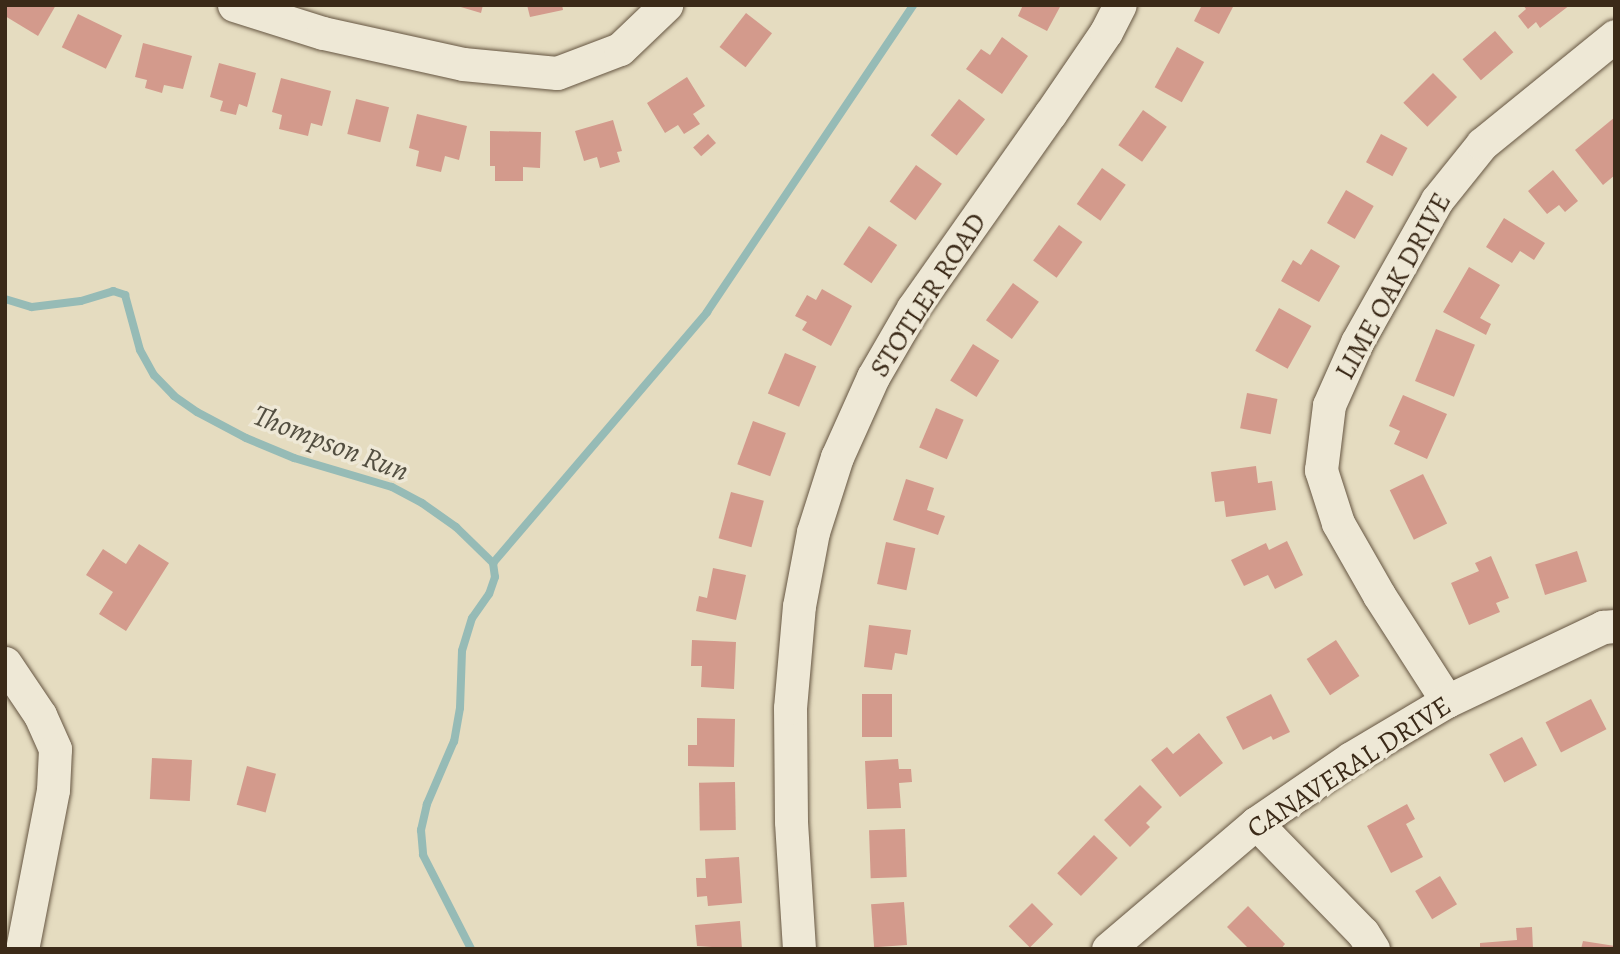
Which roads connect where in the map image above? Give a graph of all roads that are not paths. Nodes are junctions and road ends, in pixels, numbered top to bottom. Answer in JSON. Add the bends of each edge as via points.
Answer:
{"nodes":[{"id":1,"x":234,"y":5,"type":"edge"},
{"id":2,"x":666,"y":5,"type":"edge"},
{"id":3,"x":1120,"y":5,"type":"edge"},
{"id":4,"x":1615,"y":36,"type":"edge"},
{"id":5,"x":1615,"y":626,"type":"edge"},
{"id":6,"x":5,"y":663,"type":"edge"},
{"id":7,"x":1447,"y":701,"type":"junction"},
{"id":8,"x":1256,"y":823,"type":"junction"},
{"id":9,"x":22,"y":949,"type":"edge"},
{"id":10,"x":799,"y":949,"type":"edge"},
{"id":11,"x":1108,"y":949,"type":"edge"},
{"id":12,"x":1373,"y":949,"type":"edge"}],
"edges":[{"from":1,"to":2,"type":"street","via":[[323,33],[450,61],[556,73],[620,49]]},
{"from":3,"to":10,"type":"street","name":"STOTLER ROAD","via":[[1050,114],[913,308],[873,377],[838,457],[813,532],[799,606],[790,708]]},
{"from":4,"to":7,"type":"street","name":"LIME OAK DRIVE","via":[[1482,144],[1437,200],[1357,342],[1329,405],[1321,470],[1338,523]]},
{"from":5,"to":7,"type":"street","name":"CANAVERAL DRIVE","via":[[1603,627]]},
{"from":6,"to":9,"type":"street","via":[[40,715],[55,749],[53,790]]},
{"from":7,"to":8,"type":"street","name":"CANAVERAL DRIVE","via":[[1351,758]]},
{"from":8,"to":11,"type":"street","name":"CANAVERAL DRIVE"},
{"from":8,"to":12,"type":"street","via":[[1363,933]]}]}
